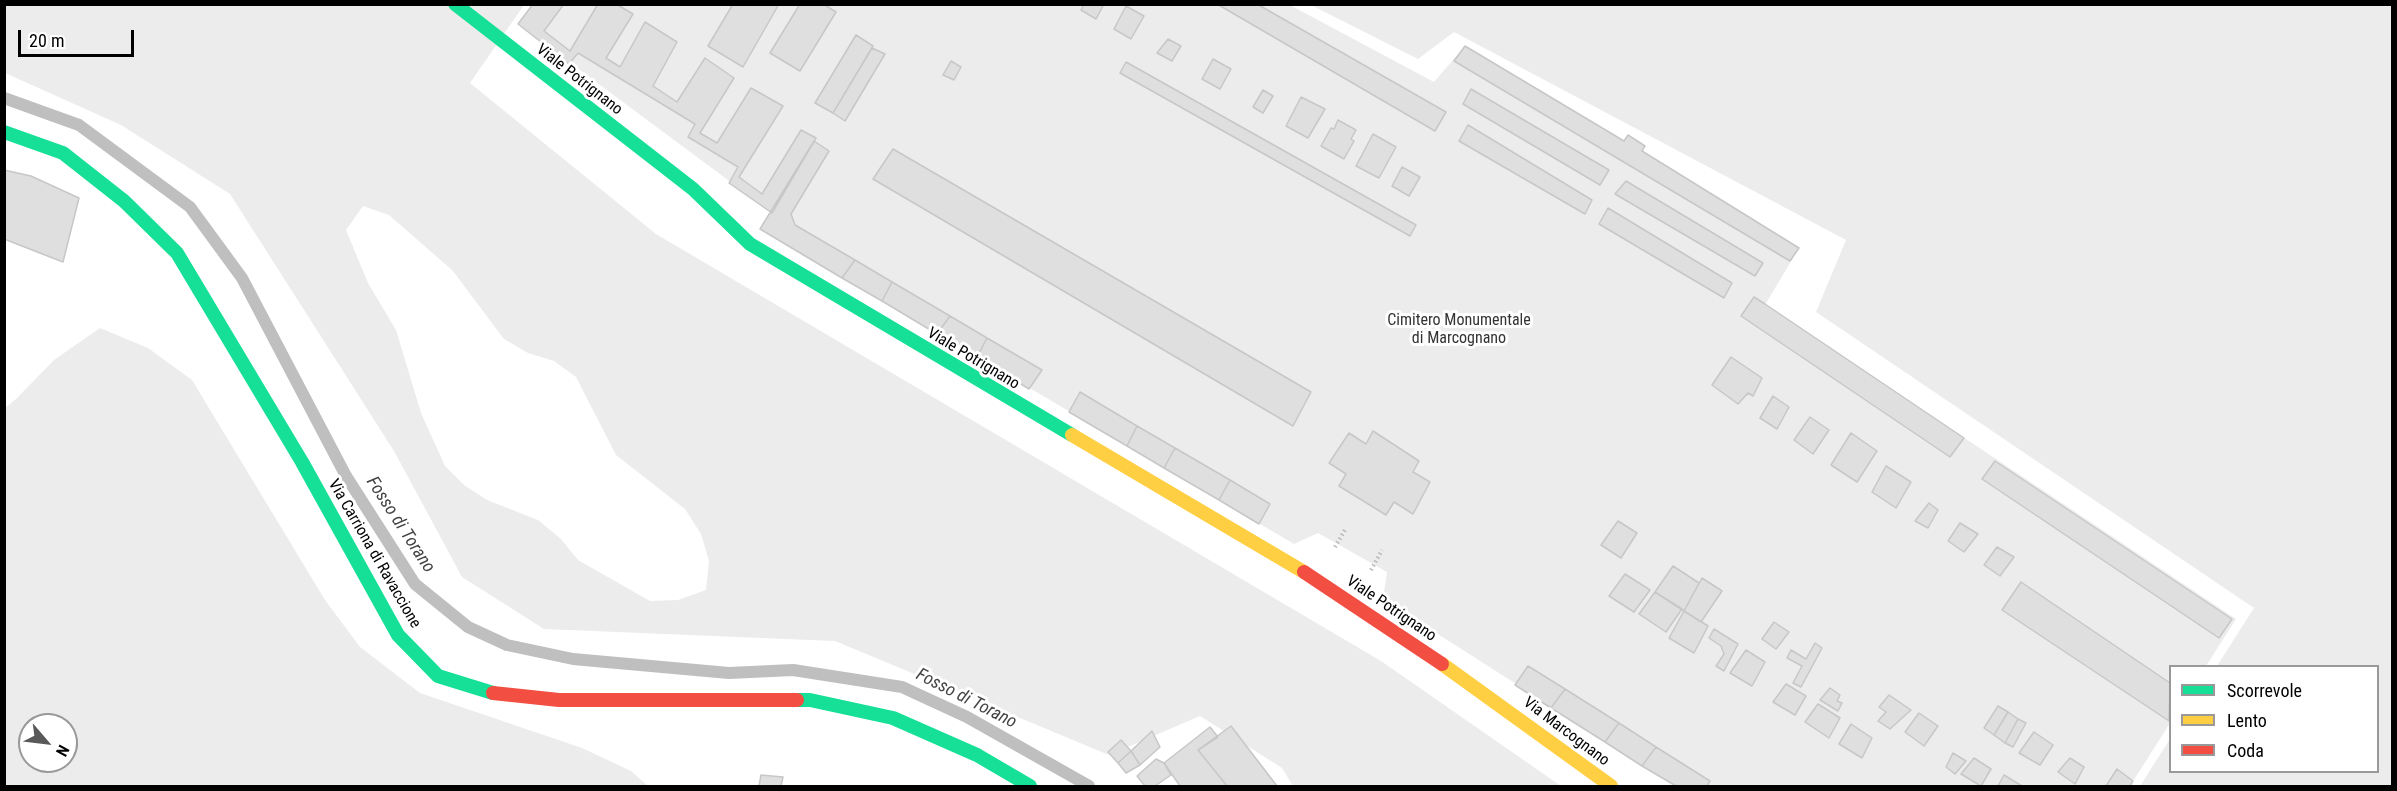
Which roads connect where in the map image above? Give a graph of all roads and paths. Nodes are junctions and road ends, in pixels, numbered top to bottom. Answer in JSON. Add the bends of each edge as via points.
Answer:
{"nodes":[{"id":1,"x":455,"y":4,"type":"edge"},
{"id":2,"x":4,"y":132,"type":"edge"},
{"id":3,"x":1501,"y":704,"type":"joint"},
{"id":4,"x":1030,"y":786,"type":"edge"},
{"id":5,"x":1611,"y":786,"type":"edge"}],
"edges":[{"from":1,"to":3,"type":"street","name":"Viale Potrignano","via":[[693,189],[750,244],[1336,591]]},
{"from":2,"to":4,"type":"street","name":"Via Carriona di Ravaccione","via":[[63,153],[124,201],[177,253],[302,462],[398,634],[438,676],[502,696],[559,700],[810,699],[892,718],[977,755]]},
{"from":3,"to":5,"type":"street","name":"Via Marcognano"}]}
